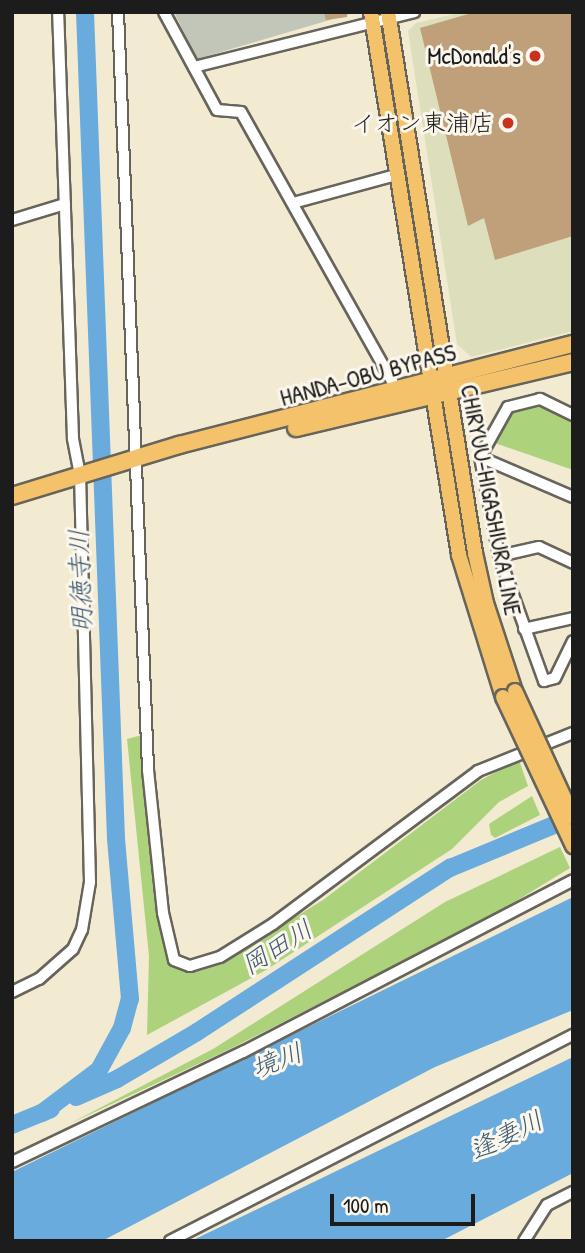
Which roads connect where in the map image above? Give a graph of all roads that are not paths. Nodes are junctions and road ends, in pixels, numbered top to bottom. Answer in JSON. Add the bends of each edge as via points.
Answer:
{"nodes":[{"id":1,"x":58,"y":12,"type":"edge"},
{"id":2,"x":118,"y":12,"type":"edge"},
{"id":3,"x":164,"y":12,"type":"edge"},
{"id":4,"x":414,"y":12,"type":"edge"},
{"id":5,"x":388,"y":16,"type":"edge"},
{"id":6,"x":372,"y":18,"type":"edge"},
{"id":7,"x":194,"y":66,"type":"junction"},
{"id":8,"x":397,"y":175,"type":"junction"},
{"id":9,"x":293,"y":203,"type":"junction"},
{"id":10,"x":65,"y":204,"type":"junction"},
{"id":11,"x":12,"y":220,"type":"edge"},
{"id":12,"x":573,"y":344,"type":"edge"},
{"id":13,"x":573,"y":362,"type":"edge"},
{"id":14,"x":438,"y":388,"type":"junction"},
{"id":15,"x":398,"y":392,"type":"junction"},
{"id":16,"x":573,"y":415,"type":"edge"},
{"id":17,"x":176,"y":449,"type":"junction"},
{"id":18,"x":480,"y":457,"type":"junction"},
{"id":19,"x":128,"y":462,"type":"junction"},
{"id":20,"x":84,"y":474,"type":"junction"},
{"id":21,"x":12,"y":496,"type":"edge"},
{"id":22,"x":573,"y":496,"type":"edge"},
{"id":23,"x":499,"y":556,"type":"junction"},
{"id":24,"x":573,"y":563,"type":"edge"},
{"id":25,"x":573,"y":618,"type":"edge"},
{"id":26,"x":524,"y":629,"type":"junction"},
{"id":27,"x":573,"y":641,"type":"edge"},
{"id":28,"x":509,"y":694,"type":"junction"},
{"id":29,"x":573,"y":733,"type":"edge"},
{"id":30,"x":573,"y":817,"type":"edge"},
{"id":31,"x":573,"y":846,"type":"edge"},
{"id":32,"x":573,"y":880,"type":"edge"},
{"id":33,"x":12,"y":992,"type":"edge"},
{"id":34,"x":573,"y":1035,"type":"edge"},
{"id":35,"x":12,"y":1163,"type":"edge"},
{"id":36,"x":573,"y":1192,"type":"edge"},
{"id":37,"x":170,"y":1241,"type":"edge"},
{"id":38,"x":524,"y":1241,"type":"edge"}],
"edges":[{"from":1,"to":10,"type":"street"},
{"from":2,"to":19,"type":"street"},
{"from":3,"to":7,"type":"street"},
{"from":4,"to":5,"type":"street"},
{"from":5,"to":6,"type":"street"},
{"from":5,"to":14,"type":"main road","name":"CHIRYUU-HIGASHIURA LINE"},
{"from":6,"to":7,"type":"street"},
{"from":6,"to":8,"type":"main road","name":"CHIRYUU-HIGASHIURA LINE"},
{"from":7,"to":9,"type":"street","via":[[217,110],[241,112]]},
{"from":8,"to":9,"type":"street"},
{"from":8,"to":14,"type":"main road","name":"CHIRYUU-HIGASHIURA LINE"},
{"from":9,"to":15,"type":"street"},
{"from":10,"to":11,"type":"street"},
{"from":10,"to":20,"type":"street","via":[[73,438]]},
{"from":12,"to":14,"type":"highway","name":"HANDA-OBU BYPASS"},
{"from":13,"to":14,"type":"highway","name":"HANDA-OBU BYPASS"},
{"from":14,"to":15,"type":"highway","name":"HANDA-OBU BYPASS"},
{"from":14,"to":17,"type":"highway","name":"HANDA-OBU BYPASS","via":[[183,452]]},
{"from":14,"to":28,"type":"main road","name":"CHIRYUU-HIGASHIURA LINE"},
{"from":15,"to":17,"type":"highway","name":"HANDA-OBU BYPASS"},
{"from":16,"to":18,"type":"street","via":[[540,399],[508,407]]},
{"from":17,"to":19,"type":"highway","name":"HANDA-OBU BYPASS"},
{"from":18,"to":22,"type":"street"},
{"from":18,"to":23,"type":"street"},
{"from":19,"to":20,"type":"highway","name":"HANDA-OBU BYPASS"},
{"from":19,"to":29,"type":"street","via":[[148,770],[163,914],[174,960],[190,966],[220,957],[273,924],[478,771]]},
{"from":20,"to":21,"type":"highway","name":"HANDA-OBU BYPASS"},
{"from":20,"to":33,"type":"street","via":[[90,882],[82,929],[73,948],[55,967]]},
{"from":23,"to":24,"type":"street","via":[[539,547]]},
{"from":23,"to":26,"type":"street"},
{"from":25,"to":26,"type":"street"},
{"from":26,"to":27,"type":"street","via":[[544,681],[555,678]]},
{"from":28,"to":30,"type":"main road","name":"CHIRYUU-HIGASHIURA LINE","bridge":true},
{"from":28,"to":31,"type":"main road","name":"CHIRYUU-HIGASHIURA LINE","bridge":true},
{"from":32,"to":35,"type":"street","via":[[208,1070]]},
{"from":34,"to":37,"type":"street"},
{"from":36,"to":38,"type":"street","via":[[547,1205]]}]}
